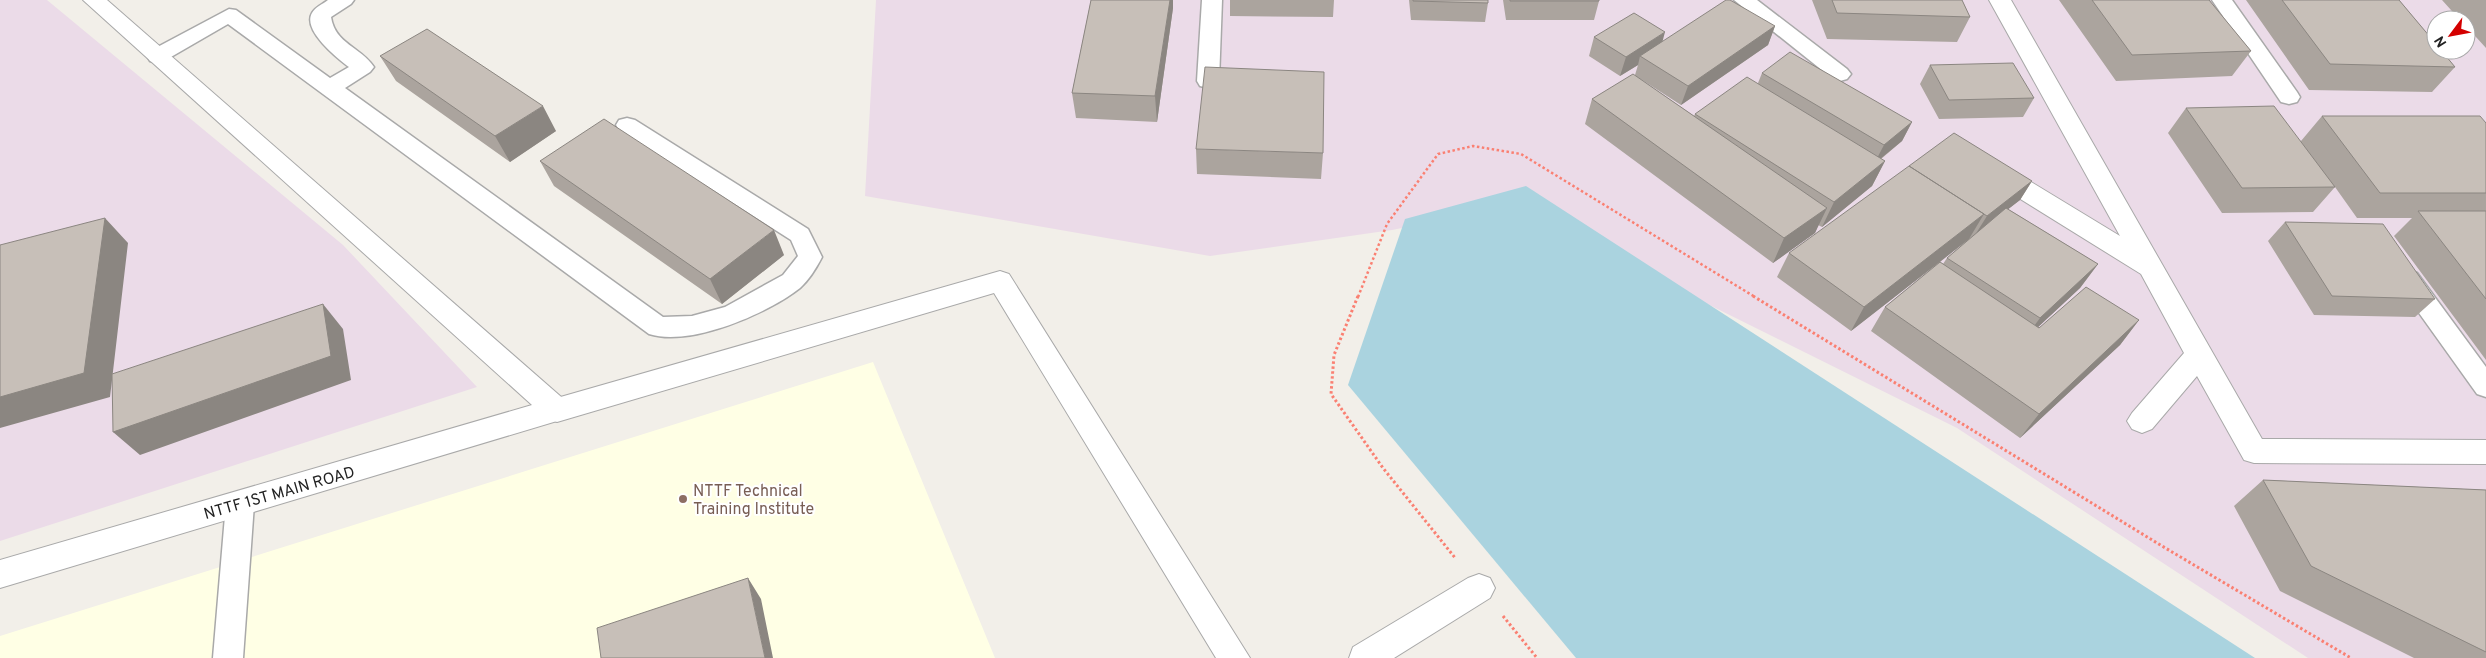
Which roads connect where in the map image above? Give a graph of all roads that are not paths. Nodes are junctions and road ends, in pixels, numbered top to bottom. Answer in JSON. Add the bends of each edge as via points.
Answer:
{"nodes":[{"id":1,"x":94,"y":0,"type":"edge"},
{"id":2,"x":344,"y":0,"type":"edge"},
{"id":3,"x":1212,"y":0,"type":"edge"},
{"id":4,"x":1744,"y":0,"type":"edge"},
{"id":5,"x":2000,"y":0,"type":"edge"},
{"id":6,"x":2222,"y":0,"type":"edge"},
{"id":7,"x":157,"y":56,"type":"junction"},
{"id":8,"x":1840,"y":74,"type":"dead end"},
{"id":9,"x":1208,"y":81,"type":"edge"},
{"id":10,"x":330,"y":88,"type":"junction"},
{"id":11,"x":2289,"y":97,"type":"dead end"},
{"id":12,"x":627,"y":125,"type":"dead end"},
{"id":13,"x":1970,"y":156,"type":"edge"},
{"id":14,"x":2152,"y":269,"type":"junction"},
{"id":15,"x":2408,"y":279,"type":"edge"},
{"id":16,"x":2200,"y":354,"type":"junction"},
{"id":17,"x":2486,"y":387,"type":"edge"},
{"id":18,"x":557,"y":410,"type":"junction"},
{"id":19,"x":2142,"y":421,"type":"dead end"},
{"id":20,"x":2486,"y":452,"type":"edge"},
{"id":21,"x":240,"y":504,"type":"junction"},
{"id":22,"x":0,"y":574,"type":"edge"},
{"id":23,"x":1479,"y":588,"type":"road end"},
{"id":24,"x":228,"y":658,"type":"edge"},
{"id":25,"x":1234,"y":658,"type":"edge"},
{"id":26,"x":1365,"y":658,"type":"edge"}],
"edges":[{"from":1,"to":7,"type":"street"},
{"from":2,"to":10,"type":"lane","via":[[321,15],[321,25],[332,43],[363,67]]},
{"from":3,"to":9,"type":"lane"},
{"from":4,"to":8,"type":"lane"},
{"from":5,"to":14,"type":"street"},
{"from":6,"to":11,"type":"lane"},
{"from":7,"to":10,"type":"lane","via":[[228,16]]},
{"from":7,"to":18,"type":"street"},
{"from":10,"to":12,"type":"lane","via":[[658,327],[692,326],[732,315],[792,281],[810,257],[800,235]]},
{"from":13,"to":14,"type":"street"},
{"from":14,"to":16,"type":"street"},
{"from":15,"to":17,"type":"lane"},
{"from":16,"to":19,"type":"street"},
{"from":16,"to":20,"type":"street","via":[[2254,451]]},
{"from":18,"to":21,"type":"street","name":"NTTF 1ST MAIN ROAD"},
{"from":18,"to":25,"type":"street","name":"NTTF 1ST MAIN ROAD","via":[[1000,281]]},
{"from":21,"to":22,"type":"street","name":"NTTF 1ST MAIN ROAD"},
{"from":21,"to":24,"type":"lane"},
{"from":23,"to":26,"type":"street"}]}
